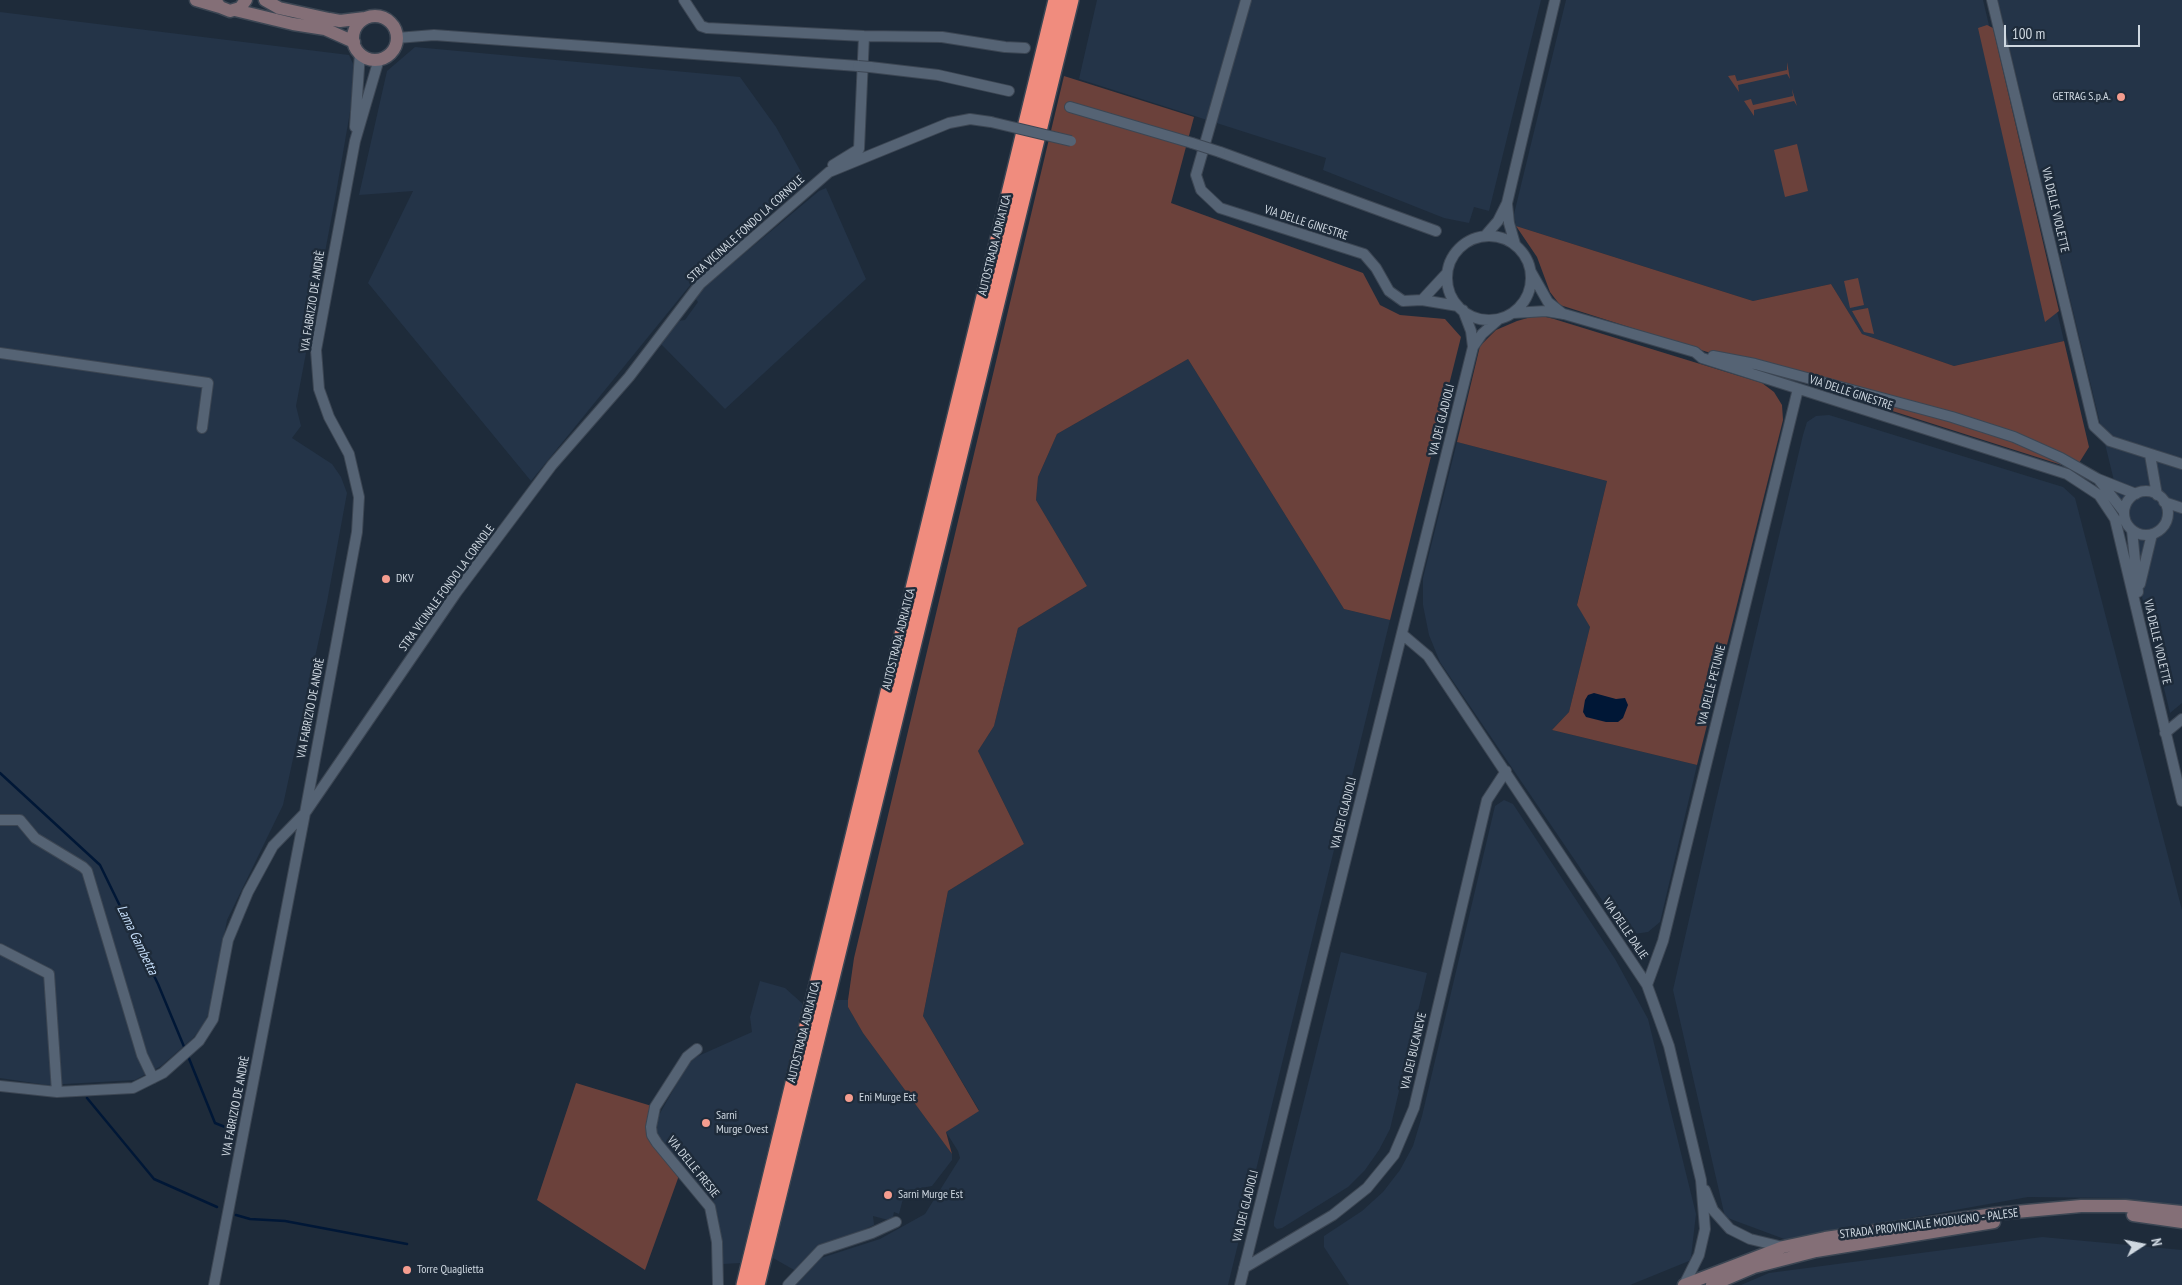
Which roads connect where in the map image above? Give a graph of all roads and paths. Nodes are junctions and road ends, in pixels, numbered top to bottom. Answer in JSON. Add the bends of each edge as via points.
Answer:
{"nodes":[{"id":1,"x":196,"y":0,"type":"edge"},
{"id":2,"x":246,"y":0,"type":"edge"},
{"id":3,"x":265,"y":0,"type":"edge"},
{"id":4,"x":684,"y":0,"type":"edge"},
{"id":5,"x":1056,"y":0,"type":"edge"},
{"id":6,"x":1071,"y":0,"type":"edge"},
{"id":7,"x":1246,"y":0,"type":"edge"},
{"id":8,"x":1555,"y":0,"type":"edge"},
{"id":9,"x":1992,"y":0,"type":"edge"},
{"id":10,"x":218,"y":4,"type":"edge"},
{"id":11,"x":236,"y":10,"type":"junction"},
{"id":12,"x":365,"y":18,"type":"junction"},
{"id":13,"x":864,"y":36,"type":"junction"},
{"id":14,"x":396,"y":38,"type":"junction"},
{"id":15,"x":357,"y":48,"type":"junction"},
{"id":16,"x":1026,"y":48,"type":"dead end"},
{"id":17,"x":379,"y":59,"type":"junction"},
{"id":18,"x":1009,"y":91,"type":"dead end"},
{"id":19,"x":1070,"y":107,"type":"dead end"},
{"id":20,"x":355,"y":141,"type":"junction"},
{"id":21,"x":1072,"y":141,"type":"dead end"},
{"id":22,"x":829,"y":172,"type":"junction"},
{"id":23,"x":1507,"y":203,"type":"junction"},
{"id":24,"x":1436,"y":231,"type":"dead end"},
{"id":25,"x":1485,"y":236,"type":"junction"},
{"id":26,"x":1515,"y":244,"type":"junction"},
{"id":27,"x":1447,"y":272,"type":"junction"},
{"id":28,"x":1531,"y":272,"type":"junction"},
{"id":29,"x":1422,"y":300,"type":"junction"},
{"id":30,"x":1460,"y":308,"type":"junction"},
{"id":31,"x":1513,"y":313,"type":"junction"},
{"id":32,"x":1564,"y":314,"type":"junction"},
{"id":33,"x":1499,"y":319,"type":"junction"},
{"id":34,"x":1473,"y":347,"type":"junction"},
{"id":35,"x":1695,"y":352,"type":"junction"},
{"id":36,"x":0,"y":354,"type":"edge"},
{"id":37,"x":1798,"y":389,"type":"junction"},
{"id":38,"x":202,"y":428,"type":"dead end"},
{"id":39,"x":2150,"y":455,"type":"junction"},
{"id":40,"x":2182,"y":464,"type":"edge"},
{"id":41,"x":2154,"y":471,"type":"junction"},
{"id":42,"x":2098,"y":479,"type":"junction"},
{"id":43,"x":2139,"y":493,"type":"junction"},
{"id":44,"x":2161,"y":498,"type":"junction"},
{"id":45,"x":2182,"y":509,"type":"edge"},
{"id":46,"x":2124,"y":512,"type":"junction"},
{"id":47,"x":2115,"y":518,"type":"joint"},
{"id":48,"x":2166,"y":520,"type":"junction"},
{"id":49,"x":2132,"y":530,"type":"junction"},
{"id":50,"x":2152,"y":534,"type":"junction"},
{"id":51,"x":2138,"y":592,"type":"junction"},
{"id":52,"x":1402,"y":634,"type":"junction"},
{"id":53,"x":2148,"y":658,"type":"junction"},
{"id":54,"x":2182,"y":719,"type":"edge"},
{"id":55,"x":2165,"y":733,"type":"junction"},
{"id":56,"x":1506,"y":771,"type":"junction"},
{"id":57,"x":2182,"y":801,"type":"edge"},
{"id":58,"x":305,"y":813,"type":"junction"},
{"id":59,"x":0,"y":820,"type":"edge"},
{"id":60,"x":0,"y":949,"type":"edge"},
{"id":61,"x":1647,"y":985,"type":"junction"},
{"id":62,"x":697,"y":1049,"type":"dead end"},
{"id":63,"x":153,"y":1078,"type":"junction"},
{"id":64,"x":0,"y":1086,"type":"edge"},
{"id":65,"x":57,"y":1092,"type":"junction"},
{"id":66,"x":1701,"y":1180,"type":"junction"},
{"id":67,"x":2182,"y":1212,"type":"edge"},
{"id":68,"x":896,"y":1222,"type":"dead end"},
{"id":69,"x":2182,"y":1222,"type":"edge"},
{"id":70,"x":1783,"y":1247,"type":"junction"},
{"id":71,"x":1244,"y":1268,"type":"junction"},
{"id":72,"x":214,"y":1285,"type":"edge"},
{"id":73,"x":718,"y":1285,"type":"edge"},
{"id":74,"x":744,"y":1285,"type":"edge"},
{"id":75,"x":757,"y":1285,"type":"edge"},
{"id":76,"x":788,"y":1285,"type":"edge"},
{"id":77,"x":1240,"y":1285,"type":"edge"},
{"id":78,"x":1684,"y":1285,"type":"edge"},
{"id":79,"x":1712,"y":1285,"type":"edge"}],
"edges":[{"from":1,"to":10,"type":"main road"},
{"from":2,"to":11,"type":"main road"},
{"from":3,"to":12,"type":"main road","via":[[280,8],[340,21]]},
{"from":4,"to":13,"type":"street","via":[[701,26],[707,28]]},
{"from":5,"to":74,"type":"highway","name":"AUTOSTRADA ADRIATICA"},
{"from":6,"to":75,"type":"highway","name":"AUTOSTRADA ADRIATICA"},
{"from":7,"to":29,"type":"street","name":"VIA DELLE GINESTRE","via":[[1196,175],[1202,190],[1220,208],[1364,254],[1389,292],[1403,300]]},
{"from":8,"to":23,"type":"street"},
{"from":9,"to":39,"type":"street","name":"VIA DELLE VIOLETTE","via":[[2094,426],[2110,441]]},
{"from":10,"to":11,"type":"main road","via":[[230,11]]},
{"from":11,"to":15,"type":"main road","via":[[326,29]]},
{"from":12,"to":14,"type":"main road","via":[[380,16],[386,19],[392,24]]},
{"from":12,"to":15,"type":"main road","via":[[355,28]]},
{"from":13,"to":16,"type":"street","via":[[942,37]]},
{"from":13,"to":22,"type":"street","via":[[859,149],[828,168]]},
{"from":14,"to":17,"type":"main road","via":[[391,52]]},
{"from":14,"to":18,"type":"street","bridge":true,"via":[[434,35],[870,67],[938,75]]},
{"from":15,"to":17,"type":"main road","via":[[369,58]]},
{"from":15,"to":20,"type":"street"},
{"from":17,"to":20,"type":"street"},
{"from":19,"to":24,"type":"street","bridge":true,"via":[[1220,152]]},
{"from":20,"to":58,"type":"street","name":"VIA FABRIZIO DE ANDRÈ","via":[[316,350],[319,389],[329,417],[349,454],[359,497],[357,532]]},
{"from":21,"to":22,"type":"street","name":"STRA VICINALE FONDO LA CORNOLE","bridge":true,"via":[[970,119],[950,123]]},
{"from":22,"to":58,"type":"street","name":"STRA VICINALE FONDO LA CORNOLE","via":[[700,284],[552,465],[456,593]]},
{"from":23,"to":25,"type":"street"},
{"from":23,"to":26,"type":"street"},
{"from":25,"to":26,"type":"street","via":[[1501,237]]},
{"from":25,"to":27,"type":"street","via":[[1466,242],[1456,251]]},
{"from":26,"to":28,"type":"street"},
{"from":27,"to":29,"type":"street"},
{"from":27,"to":30,"type":"street","name":"VIA DEI GLADIOLI","via":[[1448,287]]},
{"from":28,"to":31,"type":"street","name":"VIA DEI GLADIOLI","via":[[1527,297]]},
{"from":28,"to":32,"type":"street","name":"VIA DELLE GINESTRE","via":[[1548,302]]},
{"from":29,"to":30,"type":"street","name":"VIA DELLE GINESTRE"},
{"from":30,"to":33,"type":"street","name":"VIA DEI GLADIOLI","via":[[1472,317]]},
{"from":30,"to":34,"type":"street","name":"VIA DEI GLADIOLI","via":[[1471,331]]},
{"from":31,"to":32,"type":"street","name":"VIA DELLE GINESTRE","via":[[1546,311]]},
{"from":31,"to":33,"type":"street","name":"VIA DEI GLADIOLI"},
{"from":32,"to":35,"type":"street","name":"VIA DELLE GINESTRE"},
{"from":33,"to":34,"type":"street","name":"VIA DEI GLADIOLI"},
{"from":34,"to":52,"type":"street","name":"VIA DEI GLADIOLI"},
{"from":35,"to":37,"type":"street","name":"VIA DELLE GINESTRE","via":[[1702,358]]},
{"from":35,"to":42,"type":"street","via":[[1755,364],[1952,417],[2014,437]]},
{"from":36,"to":38,"type":"street","via":[[208,383]]},
{"from":37,"to":47,"type":"street","name":"VIA DELLE GINESTRE","via":[[2068,474],[2099,495]]},
{"from":37,"to":61,"type":"street","name":"VIA DELLE PETUNIE","via":[[1664,941]]},
{"from":39,"to":40,"type":"street"},
{"from":39,"to":41,"type":"street"},
{"from":41,"to":43,"type":"street"},
{"from":41,"to":44,"type":"street"},
{"from":42,"to":43,"type":"street"},
{"from":42,"to":46,"type":"street"},
{"from":43,"to":44,"type":"street"},
{"from":43,"to":46,"type":"street","via":[[2126,504]]},
{"from":44,"to":45,"type":"street"},
{"from":44,"to":48,"type":"street","via":[[2168,514]]},
{"from":45,"to":48,"type":"street"},
{"from":46,"to":49,"type":"street"},
{"from":47,"to":53,"type":"street","name":"VIA DELLE VIOLETTE"},
{"from":48,"to":50,"type":"street"},
{"from":49,"to":50,"type":"street","via":[[2138,534]]},
{"from":49,"to":51,"type":"street"},
{"from":50,"to":51,"type":"street"},
{"from":51,"to":53,"type":"street"},
{"from":52,"to":56,"type":"street","name":"VIA DELLE DALIE","via":[[1428,656]]},
{"from":52,"to":71,"type":"street","name":"VIA DEI GLADIOLI"},
{"from":53,"to":55,"type":"street","name":"VIA DELLE VIOLETTE"},
{"from":54,"to":55,"type":"street"},
{"from":55,"to":57,"type":"street","name":"VIA DELLE VIOLETTE"},
{"from":56,"to":61,"type":"street","name":"VIA DELLE DALIE"},
{"from":56,"to":71,"type":"street","name":"VIA DEI BUCANEVE","via":[[1488,800],[1414,1108],[1394,1155],[1367,1188],[1333,1215]]},
{"from":58,"to":63,"type":"street","name":"STRA VICINALE FONDO LA CORNOLE","via":[[273,846],[248,892],[228,940],[213,1019],[199,1041]]},
{"from":58,"to":72,"type":"street","name":"VIA FABRIZIO DE ANDRÈ"},
{"from":59,"to":63,"type":"street","via":[[20,820],[35,838],[87,870],[142,1055]]},
{"from":60,"to":65,"type":"street","via":[[49,974]]},
{"from":61,"to":66,"type":"street","name":"VIA DELLE DALIE","via":[[1670,1046]]},
{"from":62,"to":73,"type":"street","name":"VIA DELLE FRESIE","via":[[687,1057],[655,1107],[650,1127],[657,1143],[710,1207],[717,1242]]},
{"from":63,"to":65,"type":"street","name":"STRA VICINALE FONDO LA CORNOLE","via":[[133,1088]]},
{"from":64,"to":65,"type":"street","name":"STRA VICINALE FONDO LA CORNOLE"},
{"from":66,"to":70,"type":"street","via":[[1713,1210],[1730,1229],[1750,1239]]},
{"from":66,"to":78,"type":"street","name":"VIA DELLE DALIE","via":[[1705,1228],[1699,1256]]},
{"from":67,"to":70,"type":"main road","name":"STRADA PROVINCIALE MODUGNO - PALESE","via":[[2125,1206],[2081,1206],[1994,1214]]},
{"from":68,"to":76,"type":"street","via":[[821,1250]]},
{"from":69,"to":79,"type":"main road","name":"STRADA PROVINCIALE MODUGNO - PALESE","via":[[2124,1214],[1995,1222],[1816,1251],[1754,1267]]},
{"from":70,"to":78,"type":"main road","name":"STRADA PROVINCIALE MODUGNO - PALESE"},
{"from":71,"to":77,"type":"street","name":"VIA DEI GLADIOLI"}]}
